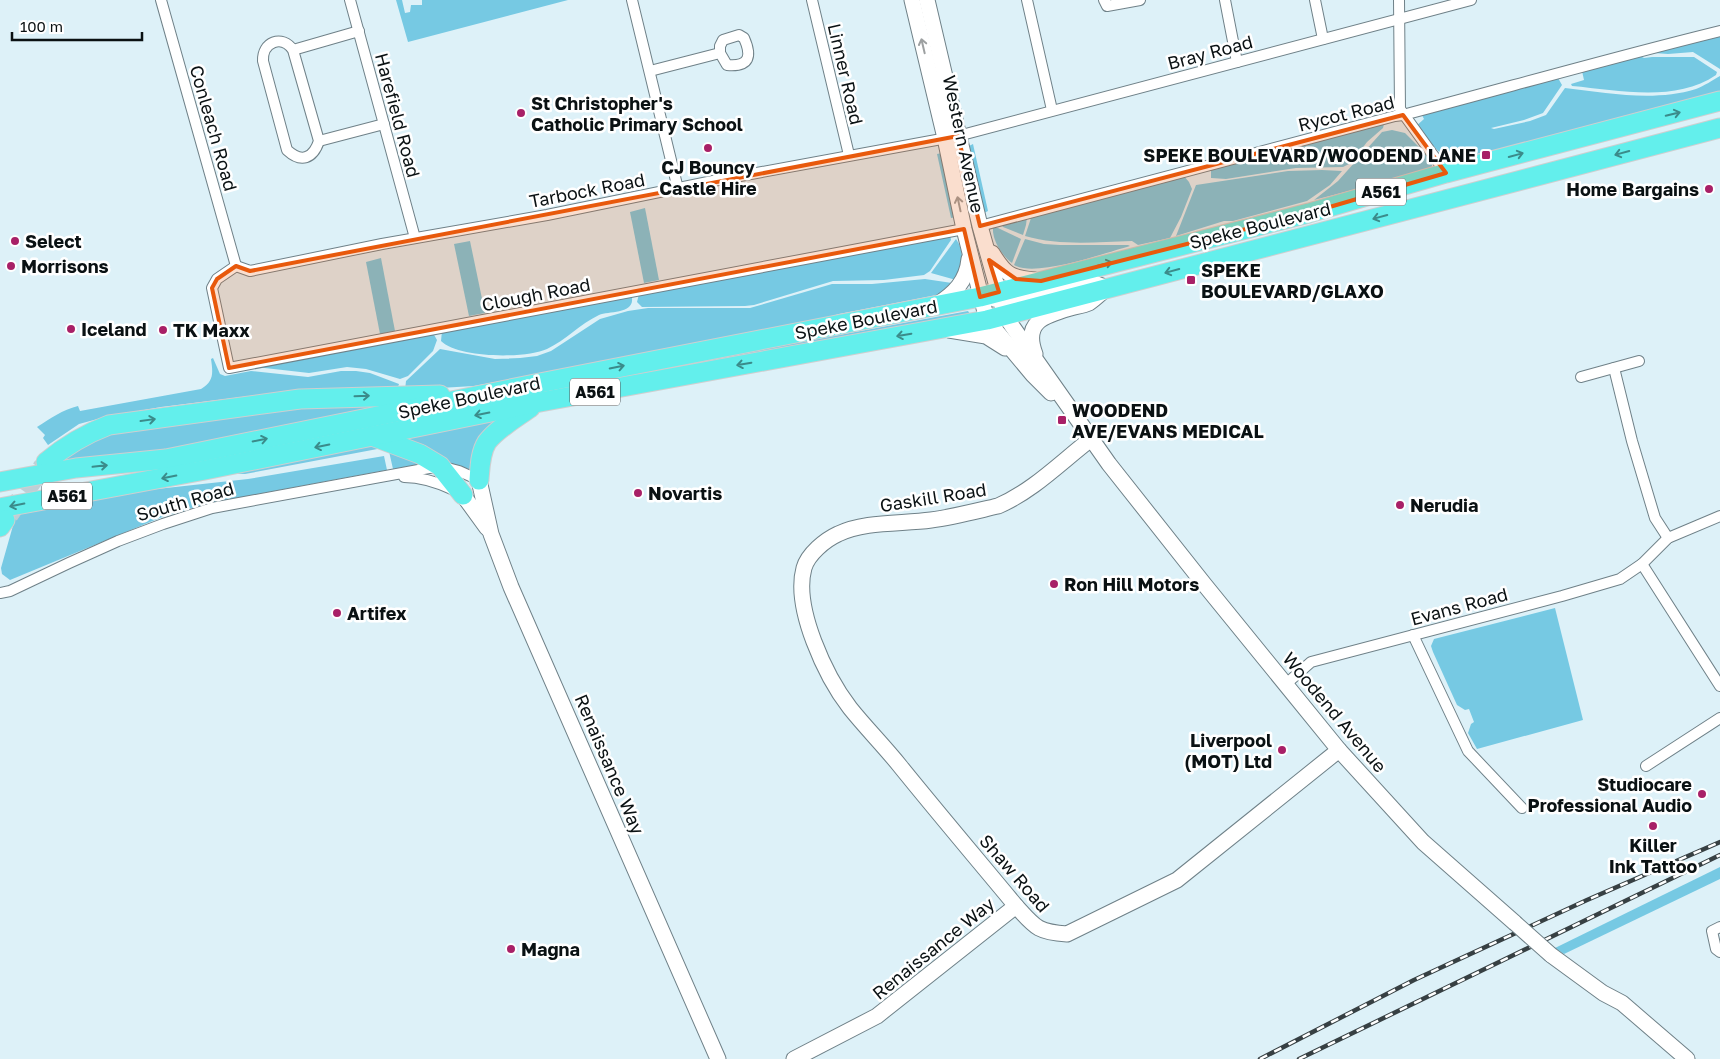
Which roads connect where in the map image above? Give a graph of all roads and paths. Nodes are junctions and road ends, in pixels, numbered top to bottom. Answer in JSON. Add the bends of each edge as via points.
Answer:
{"nodes":[{"id":1,"x":161,"y":0,"type":"edge"},
{"id":2,"x":350,"y":0,"type":"edge"},
{"id":3,"x":632,"y":0,"type":"edge"},
{"id":4,"x":812,"y":0,"type":"edge"},
{"id":5,"x":912,"y":0,"type":"edge"},
{"id":6,"x":927,"y":0,"type":"edge"},
{"id":7,"x":1027,"y":0,"type":"edge"},
{"id":8,"x":1104,"y":0,"type":"edge"},
{"id":9,"x":1140,"y":0,"type":"edge"},
{"id":10,"x":1225,"y":0,"type":"edge"},
{"id":11,"x":1315,"y":0,"type":"edge"},
{"id":12,"x":1399,"y":0,"type":"edge"},
{"id":13,"x":1471,"y":0,"type":"edge"},
{"id":14,"x":1399,"y":19,"type":"junction"},
{"id":15,"x":1720,"y":31,"type":"edge"},
{"id":16,"x":359,"y":32,"type":"junction"},
{"id":17,"x":1323,"y":39,"type":"junction"},
{"id":18,"x":293,"y":50,"type":"junction"},
{"id":19,"x":720,"y":53,"type":"dead end"},
{"id":20,"x":1237,"y":62,"type":"junction"},
{"id":21,"x":650,"y":71,"type":"junction"},
{"id":22,"x":1720,"y":101,"type":"edge"},
{"id":23,"x":1052,"y":110,"type":"junction"},
{"id":24,"x":1403,"y":115,"type":"junction"},
{"id":25,"x":384,"y":124,"type":"junction"},
{"id":26,"x":1720,"y":128,"type":"edge"},
{"id":27,"x":952,"y":137,"type":"junction"},
{"id":28,"x":319,"y":141,"type":"junction"},
{"id":29,"x":849,"y":156,"type":"junction"},
{"id":30,"x":1446,"y":173,"type":"junction"},
{"id":31,"x":678,"y":188,"type":"junction"},
{"id":32,"x":1452,"y":198,"type":"junction"},
{"id":33,"x":964,"y":229,"type":"junction"},
{"id":34,"x":981,"y":231,"type":"junction"},
{"id":35,"x":416,"y":238,"type":"junction"},
{"id":36,"x":969,"y":252,"type":"junction"},
{"id":37,"x":236,"y":266,"type":"junction"},
{"id":38,"x":1041,"y":281,"type":"junction"},
{"id":39,"x":1107,"y":288,"type":"junction"},
{"id":40,"x":1002,"y":302,"type":"junction"},
{"id":41,"x":935,"y":306,"type":"junction"},
{"id":42,"x":984,"y":309,"type":"junction"},
{"id":43,"x":872,"y":318,"type":"junction"},
{"id":44,"x":932,"y":330,"type":"junction"},
{"id":45,"x":1639,"y":361,"type":"dead end"},
{"id":46,"x":1035,"y":368,"type":"junction"},
{"id":47,"x":1614,"y":368,"type":"junction"},
{"id":48,"x":1581,"y":377,"type":"dead end"},
{"id":49,"x":484,"y":394,"type":"junction"},
{"id":50,"x":540,"y":402,"type":"junction"},
{"id":51,"x":372,"y":436,"type":"junction"},
{"id":52,"x":1091,"y":439,"type":"junction"},
{"id":53,"x":46,"y":462,"type":"tunnel mouth"},
{"id":54,"x":440,"y":466,"type":"junction"},
{"id":55,"x":390,"y":477,"type":"junction"},
{"id":56,"x":479,"y":480,"type":"junction"},
{"id":57,"x":0,"y":482,"type":"edge"},
{"id":58,"x":134,"y":483,"type":"junction"},
{"id":59,"x":0,"y":494,"type":"edge"},
{"id":60,"x":463,"y":495,"type":"junction"},
{"id":61,"x":1720,"y":516,"type":"edge"},
{"id":62,"x":2,"y":519,"type":"edge"},
{"id":63,"x":491,"y":534,"type":"junction"},
{"id":64,"x":1668,"y":538,"type":"junction"},
{"id":65,"x":1642,"y":564,"type":"junction"},
{"id":66,"x":804,"y":566,"type":"joint"},
{"id":67,"x":0,"y":594,"type":"edge"},
{"id":68,"x":1413,"y":635,"type":"junction"},
{"id":69,"x":1286,"y":684,"type":"junction"},
{"id":70,"x":1720,"y":686,"type":"edge"},
{"id":71,"x":1720,"y":718,"type":"edge"},
{"id":72,"x":1339,"y":750,"type":"junction"},
{"id":73,"x":1646,"y":766,"type":"dead end"},
{"id":74,"x":1522,"y":808,"type":"dead end"},
{"id":75,"x":1016,"y":906,"type":"junction"},
{"id":76,"x":1720,"y":927,"type":"edge"},
{"id":77,"x":1720,"y":952,"type":"edge"},
{"id":78,"x":1603,"y":993,"type":"junction"},
{"id":79,"x":718,"y":1059,"type":"edge"},
{"id":80,"x":794,"y":1059,"type":"edge"},
{"id":81,"x":1675,"y":1059,"type":"edge"},
{"id":82,"x":1687,"y":1059,"type":"edge"}],
"edges":[{"from":1,"to":37,"type":"street","name":"Conleach Road"},
{"from":2,"to":16,"type":"street","name":"Harefield Road"},
{"from":3,"to":21,"type":"street"},
{"from":4,"to":29,"type":"street","name":"Linner Road"},
{"from":27,"to":5,"type":"street","name":"Western Avenue","one_way":true},
{"from":6,"to":27,"type":"street","name":"Western Avenue"},
{"from":7,"to":23,"type":"street"},
{"from":8,"to":9,"type":"street","via":[[1107,6]]},
{"from":10,"to":20,"type":"street"},
{"from":11,"to":17,"type":"street"},
{"from":12,"to":14,"type":"street"},
{"from":13,"to":14,"type":"street","name":"Bray Road"},
{"from":14,"to":17,"type":"street","name":"Bray Road"},
{"from":14,"to":24,"type":"street","via":[[1398,101]]},
{"from":15,"to":24,"type":"street","name":"Rycot Road"},
{"from":16,"to":18,"type":"street"},
{"from":16,"to":25,"type":"street","name":"Harefield Road"},
{"from":17,"to":20,"type":"street","name":"Bray Road"},
{"from":18,"to":28,"type":"street"},
{"from":18,"to":28,"type":"street","via":[[284,42],[278,42],[271,43],[262,54],[287,150],[294,156],[305,158],[312,155]]},
{"from":19,"to":21,"type":"street"},
{"from":20,"to":23,"type":"street","name":"Bray Road"},
{"from":21,"to":31,"type":"street"},
{"from":30,"to":22,"type":"highway","name":"Speke Boulevard","number":"A561","one_way":true},
{"from":23,"to":27,"type":"street","name":"Bray Road"},
{"from":24,"to":30,"type":"street"},
{"from":24,"to":34,"type":"street","name":"Rycot Road"},
{"from":25,"to":28,"type":"street"},
{"from":25,"to":35,"type":"street","name":"Harefield Road"},
{"from":26,"to":32,"type":"highway","name":"Speke Boulevard","number":"A561","one_way":true},
{"from":27,"to":29,"type":"street","name":"Tarbock Road"},
{"from":33,"to":27,"type":"street","name":"Western Avenue","one_way":true},
{"from":27,"to":34,"type":"street","name":"Western Avenue"},
{"from":29,"to":31,"type":"street","name":"Tarbock Road"},
{"from":30,"to":32,"type":"highway"},
{"from":38,"to":30,"type":"highway","name":"Speke Boulevard","number":"A561","one_way":true,"via":[[1308,213]]},
{"from":31,"to":35,"type":"street","name":"Tarbock Road"},
{"from":32,"to":39,"type":"highway","name":"Speke Boulevard","number":"A561","one_way":true},
{"from":33,"to":36,"type":"street","name":"Western Avenue"},
{"from":33,"to":37,"type":"street","name":"Clough Road","via":[[229,368],[212,288],[216,279]]},
{"from":34,"to":38,"type":"street","via":[[1002,268],[1016,279]]},
{"from":34,"to":40,"type":"street","name":"Western Avenue"},
{"from":35,"to":37,"type":"street","name":"Tarbock Road","via":[[250,271]]},
{"from":36,"to":41,"type":"street","via":[[966,277]]},
{"from":36,"to":42,"type":"street","name":"Western Avenue"},
{"from":38,"to":40,"type":"highway","name":"Speke Boulevard","number":"A561"},
{"from":39,"to":40,"type":"highway","name":"Speke Boulevard","number":"A561"},
{"from":39,"to":46,"type":"street","via":[[1088,303],[1044,317],[1034,325],[1030,343]]},
{"from":40,"to":42,"type":"highway","name":"Speke Boulevard","number":"A561"},
{"from":40,"to":46,"type":"street","name":"Woodend Avenue"},
{"from":41,"to":42,"type":"highway","name":"Speke Boulevard","number":"A561"},
{"from":41,"to":43,"type":"highway","name":"Speke Boulevard","number":"A561"},
{"from":42,"to":43,"type":"street","number":"A561","via":[[972,307],[885,324]]},
{"from":42,"to":44,"type":"highway","name":"Speke Boulevard","number":"A561"},
{"from":42,"to":46,"type":"street","name":"Woodend Avenue"},
{"from":49,"to":43,"type":"highway","name":"Speke Boulevard","number":"A561","one_way":true},
{"from":44,"to":46,"type":"street","via":[[986,336]]},
{"from":44,"to":50,"type":"highway","name":"Speke Boulevard","number":"A561","one_way":true},
{"from":45,"to":47,"type":"street"},
{"from":46,"to":52,"type":"street","name":"Woodend Avenue"},
{"from":47,"to":48,"type":"street"},
{"from":47,"to":64,"type":"street","via":[[1656,518]]},
{"from":53,"to":49,"type":"highway","one_way":true,"via":[[69,444],[109,425],[300,399]]},
{"from":57,"to":49,"type":"highway","name":"Speke Boulevard","number":"A561","one_way":true,"via":[[76,468],[166,459]]},
{"from":50,"to":51,"type":"highway","name":"Speke Boulevard","number":"A561","one_way":true},
{"from":50,"to":56,"type":"highway","via":[[507,423],[487,443],[480,463]]},
{"from":51,"to":54,"type":"highway","via":[[420,454]]},
{"from":51,"to":58,"type":"highway","name":"Speke Boulevard","number":"A561","one_way":true},
{"from":52,"to":66,"type":"street","name":"Gaskill Road","via":[[1008,502],[931,520],[861,527],[838,534],[814,551]]},
{"from":52,"to":69,"type":"street","name":"Woodend Avenue"},
{"from":54,"to":55,"type":"street","name":"South Road"},
{"from":54,"to":56,"type":"street","name":"South Road"},
{"from":54,"to":60,"type":"highway"},
{"from":55,"to":60,"type":"street","name":"South Road","via":[[418,477],[440,483]]},
{"from":55,"to":67,"type":"street","name":"South Road","via":[[212,508],[118,541]]},
{"from":56,"to":63,"type":"street","name":"Renaissance Way"},
{"from":58,"to":59,"type":"highway","number":"A561","via":[[93,480]]},
{"from":58,"to":62,"type":"highway","name":"Speke Boulevard","number":"A561","one_way":true},
{"from":60,"to":63,"type":"street","name":"South Road"},
{"from":61,"to":64,"type":"street","name":"Evans Road"},
{"from":63,"to":79,"type":"street","name":"Renaissance Way"},
{"from":64,"to":65,"type":"street","name":"Evans Road"},
{"from":65,"to":68,"type":"street","name":"Evans Road","via":[[1620,579]]},
{"from":65,"to":70,"type":"street"},
{"from":66,"to":75,"type":"street","name":"Shaw Road","via":[[801,586],[810,632],[823,663],[849,707]]},
{"from":68,"to":69,"type":"street","name":"Evans Road","via":[[1311,662]]},
{"from":68,"to":74,"type":"street","via":[[1468,751]]},
{"from":69,"to":72,"type":"street","name":"Woodend Avenue"},
{"from":71,"to":73,"type":"street"},
{"from":72,"to":75,"type":"street","name":"Shaw Road","via":[[1177,880],[1067,934],[1035,927]]},
{"from":72,"to":78,"type":"street","name":"Woodend Avenue","bridge":true,"via":[[1423,842],[1551,955]]},
{"from":75,"to":80,"type":"street","name":"Renaissance Way","via":[[877,1016]]},
{"from":76,"to":77,"type":"street","via":[[1712,931]]},
{"from":78,"to":81,"type":"street","name":"Woodend Avenue"},
{"from":78,"to":82,"type":"street","name":"Woodend Avenue","via":[[1622,1003]]}]}
